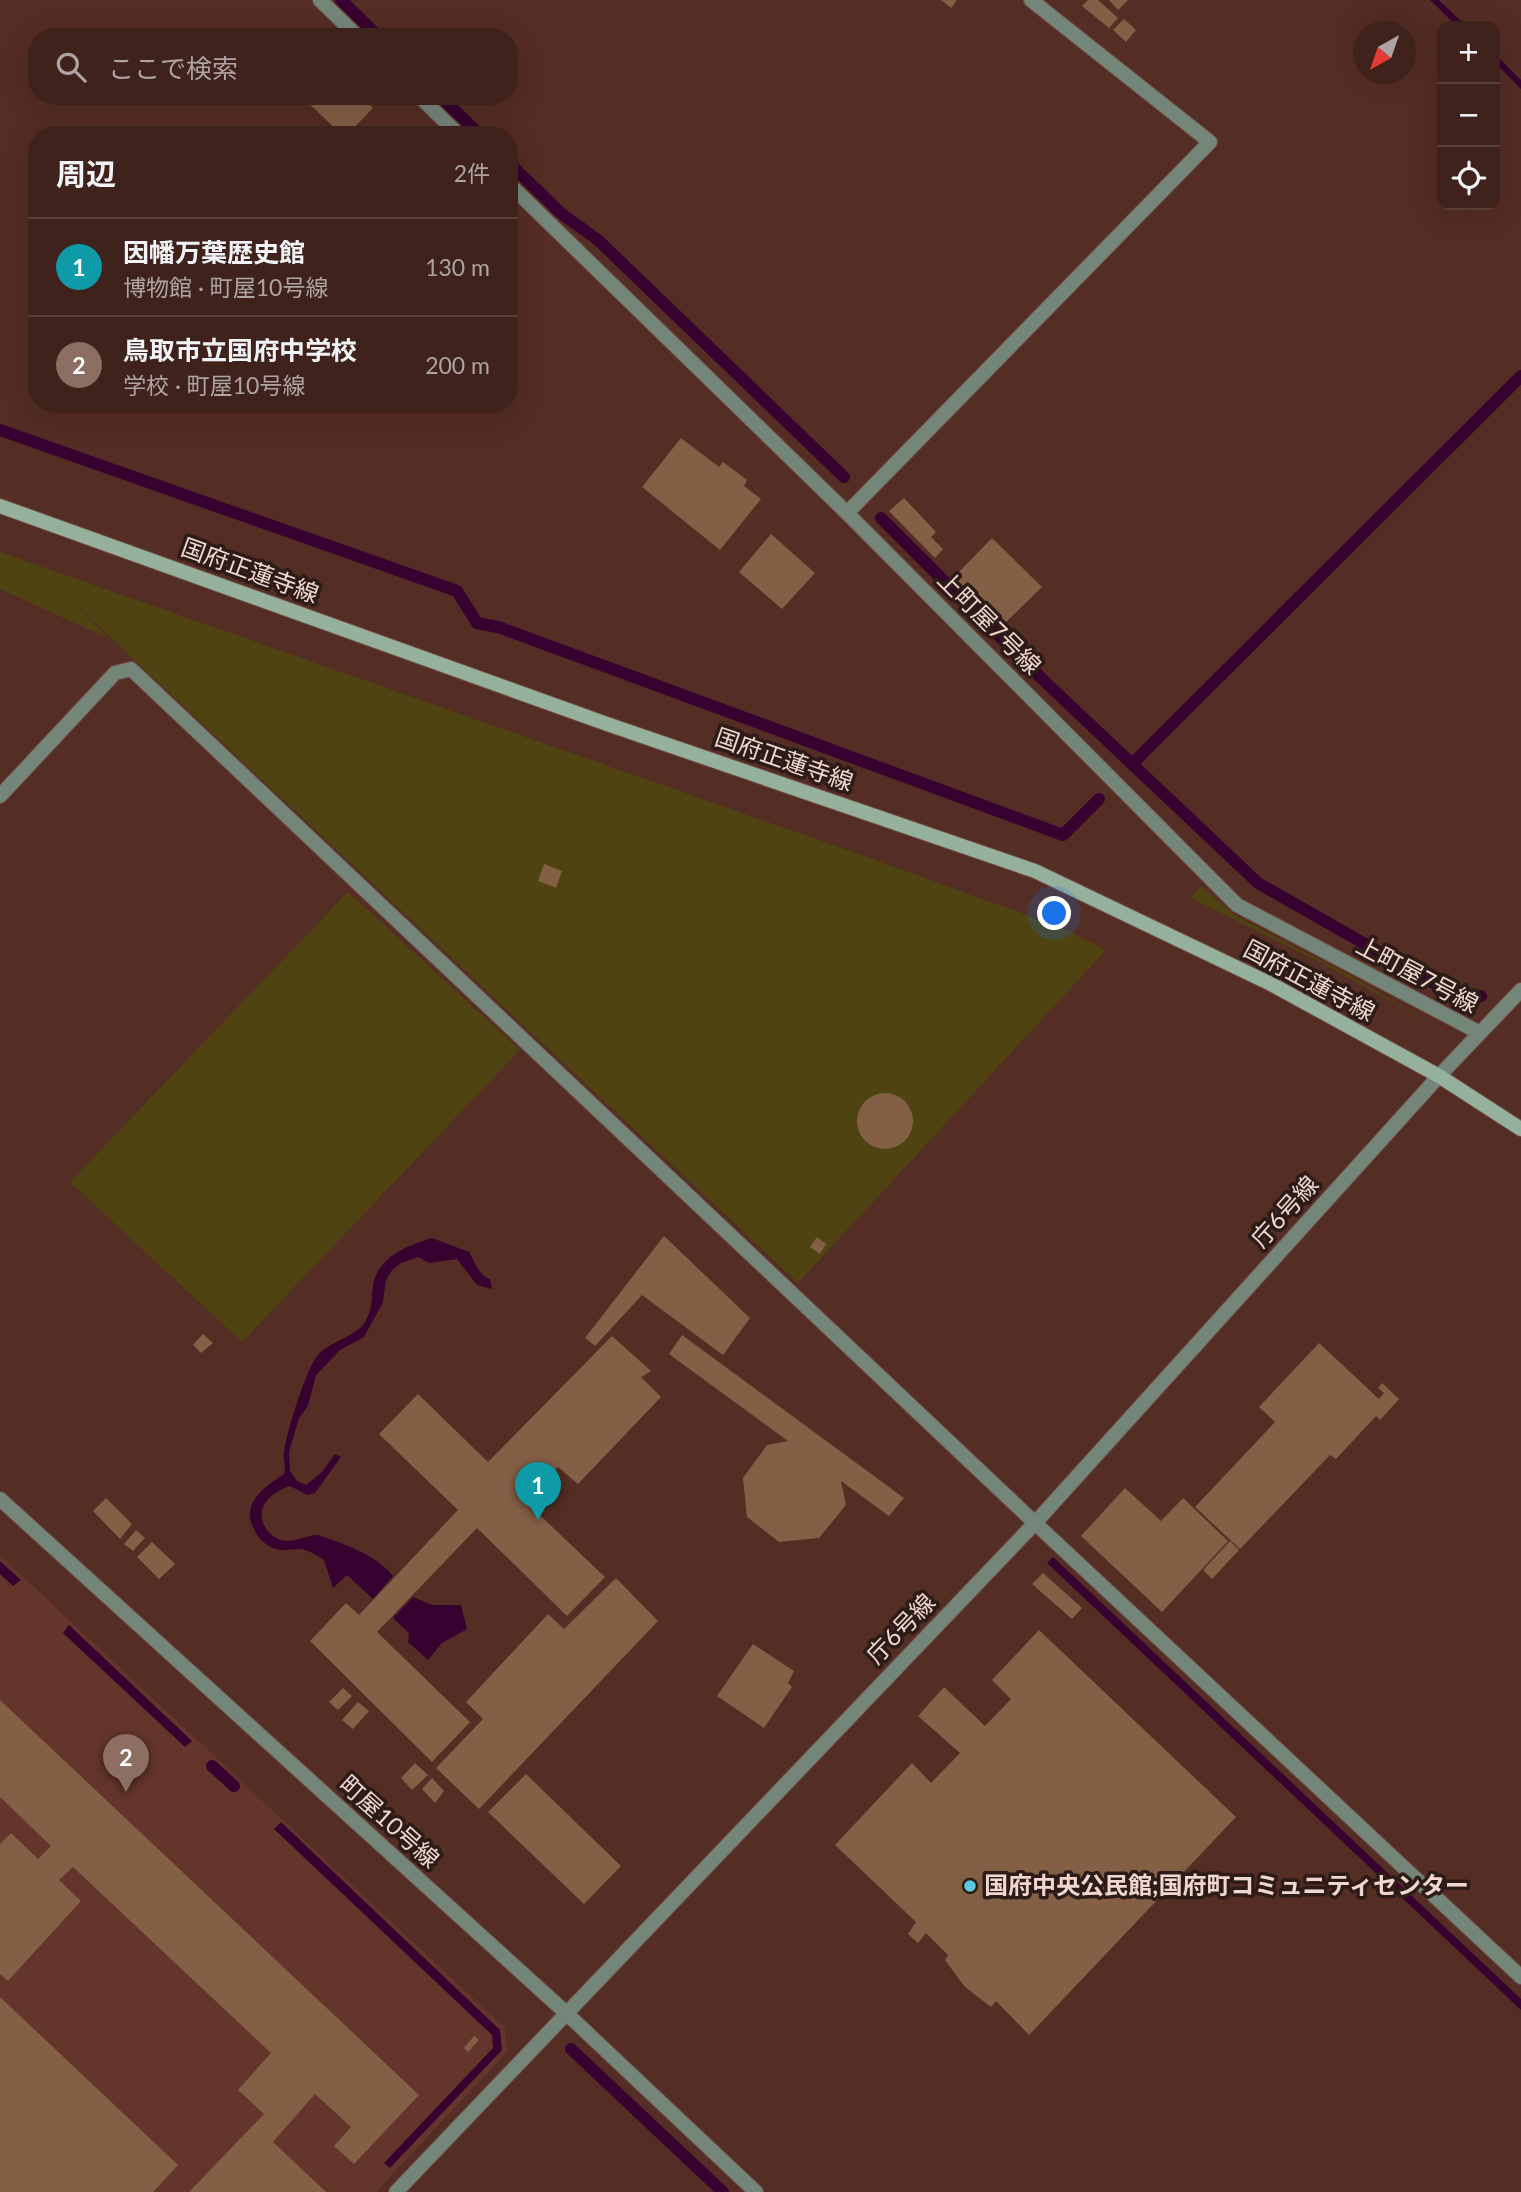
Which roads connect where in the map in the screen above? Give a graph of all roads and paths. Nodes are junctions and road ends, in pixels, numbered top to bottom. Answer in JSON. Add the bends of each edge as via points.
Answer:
{"nodes":[{"id":1,"x":320,"y":0,"type":"edge"},
{"id":2,"x":1031,"y":0,"type":"edge"},
{"id":3,"x":349,"y":28,"type":"edge"},
{"id":4,"x":428,"y":105,"type":"edge"},
{"id":5,"x":449,"y":126,"type":"edge"},
{"id":6,"x":518,"y":193,"type":"edge"},
{"id":7,"x":0,"y":506,"type":"edge"},
{"id":8,"x":848,"y":513,"type":"junction"},
{"id":9,"x":0,"y":796,"type":"edge"},
{"id":10,"x":1521,"y":989,"type":"edge"},
{"id":11,"x":1480,"y":1033,"type":"junction"},
{"id":12,"x":1439,"y":1076,"type":"junction"},
{"id":13,"x":1521,"y":1129,"type":"edge"},
{"id":14,"x":0,"y":1499,"type":"edge"},
{"id":15,"x":1035,"y":1523,"type":"junction"},
{"id":16,"x":1521,"y":1977,"type":"edge"},
{"id":17,"x":565,"y":2012,"type":"junction"},
{"id":18,"x":396,"y":2192,"type":"edge"},
{"id":19,"x":756,"y":2192,"type":"edge"}],
"edges":[{"from":1,"to":3,"type":"street"},
{"from":2,"to":8,"type":"street","via":[[1210,142]]},
{"from":4,"to":5,"type":"street"},
{"from":6,"to":8,"type":"street","name":"上町屋7号線"},
{"from":7,"to":12,"type":"main road","name":"国府正蓮寺線","via":[[607,724],[1035,871],[1271,984]]},
{"from":8,"to":11,"type":"street","name":"上町屋7号線","via":[[1237,905]]},
{"from":9,"to":15,"type":"street","via":[[114,673],[131,669]]},
{"from":10,"to":11,"type":"street","name":"庁6号線"},
{"from":11,"to":12,"type":"street","name":"庁6号線"},
{"from":12,"to":13,"type":"main road","name":"国府正蓮寺線"},
{"from":12,"to":15,"type":"street","name":"庁6号線"},
{"from":14,"to":17,"type":"street","name":"町屋10号線"},
{"from":15,"to":16,"type":"street"},
{"from":15,"to":17,"type":"street","name":"庁6号線"},
{"from":17,"to":18,"type":"street"},
{"from":17,"to":19,"type":"street"}]}
